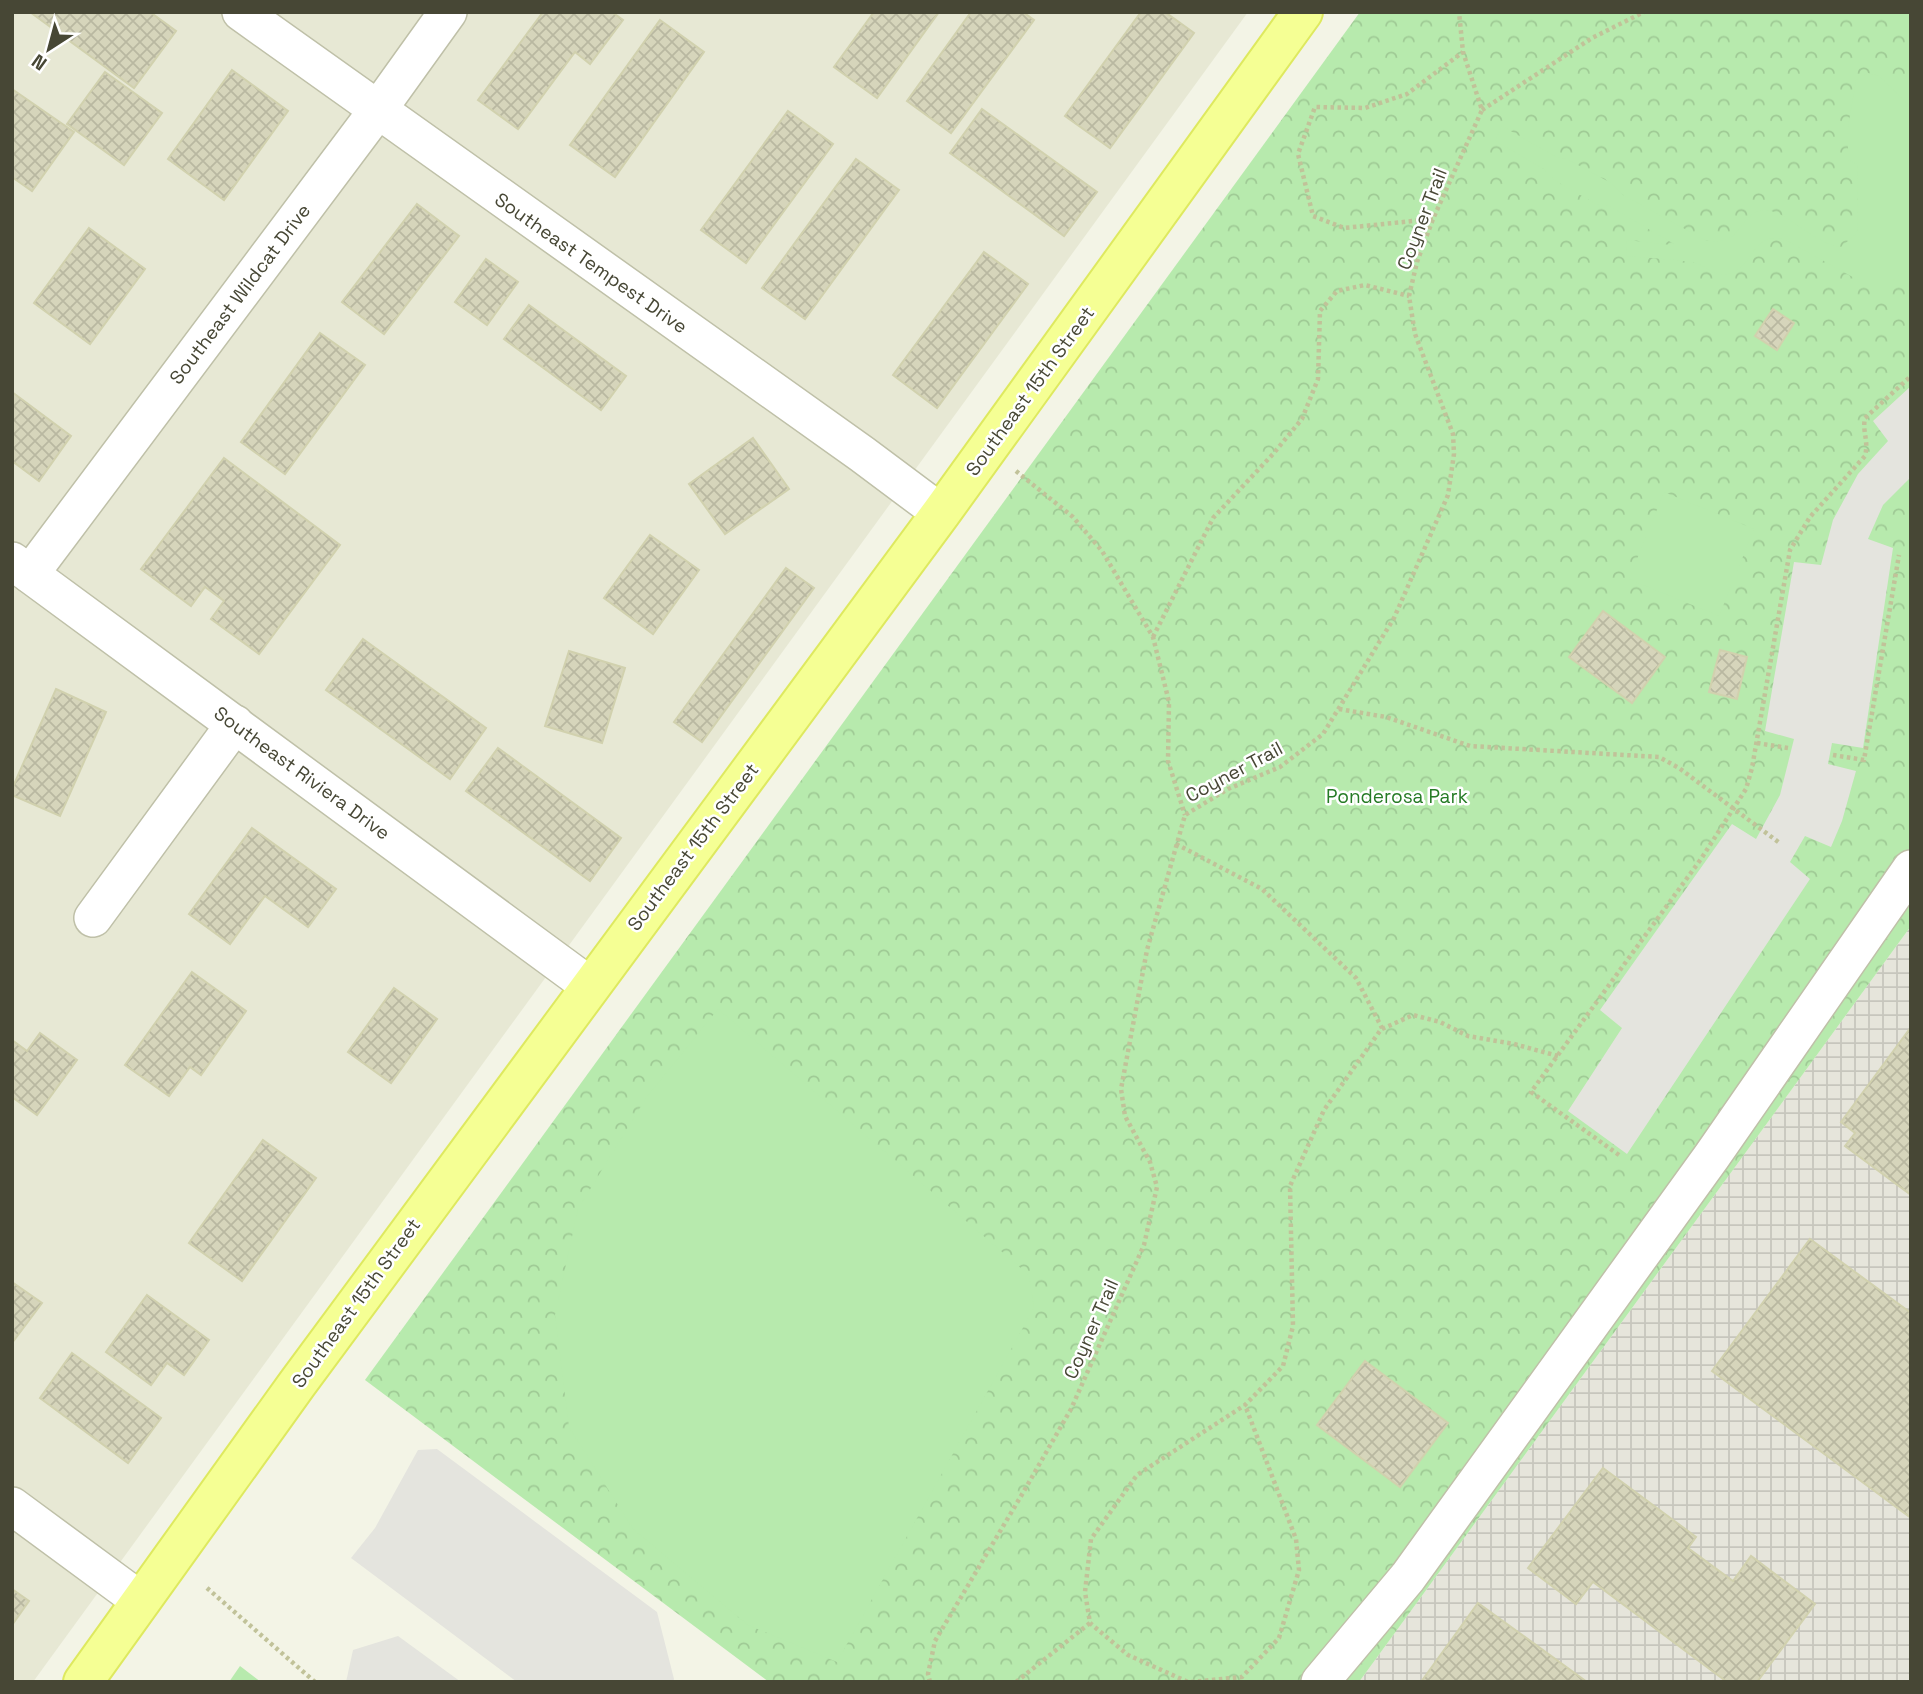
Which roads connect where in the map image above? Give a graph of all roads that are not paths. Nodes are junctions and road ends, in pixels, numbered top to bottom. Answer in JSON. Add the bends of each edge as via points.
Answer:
{"nodes":[{"id":1,"x":241,"y":12,"type":"edge"},
{"id":2,"x":448,"y":12,"type":"edge"},
{"id":3,"x":1303,"y":12,"type":"edge"},
{"id":4,"x":377,"y":111,"type":"junction"},
{"id":5,"x":941,"y":513,"type":"junction"},
{"id":6,"x":21,"y":567,"type":"edge"},
{"id":7,"x":235,"y":724,"type":"junction"},
{"id":8,"x":1911,"y":869,"type":"edge"},
{"id":9,"x":93,"y":918,"type":"dead end"},
{"id":10,"x":590,"y":986,"type":"junction"},
{"id":11,"x":12,"y":1506,"type":"edge"},
{"id":12,"x":141,"y":1601,"type":"junction"},
{"id":13,"x":83,"y":1682,"type":"edge"},
{"id":14,"x":1320,"y":1682,"type":"edge"}],
"edges":[{"from":1,"to":4,"type":"street","name":"Southeast Tempest Drive"},
{"from":2,"to":4,"type":"street","name":"Southeast Wildcat Drive"},
{"from":3,"to":5,"type":"main road","name":"Southeast 15th Street"},
{"from":4,"to":5,"type":"street","name":"Southeast Tempest Drive"},
{"from":4,"to":6,"type":"street","name":"Southeast Wildcat Drive"},
{"from":5,"to":10,"type":"main road","name":"Southeast 15th Street"},
{"from":6,"to":7,"type":"street","name":"Southeast Riviera Drive"},
{"from":7,"to":9,"type":"street"},
{"from":7,"to":10,"type":"street","name":"Southeast Riviera Drive"},
{"from":8,"to":14,"type":"street","via":[[1712,1156],[1408,1577]]},
{"from":10,"to":12,"type":"main road","name":"Southeast 15th Street"},
{"from":11,"to":12,"type":"street"},
{"from":12,"to":13,"type":"main road","name":"Southeast 15th Street"}]}
